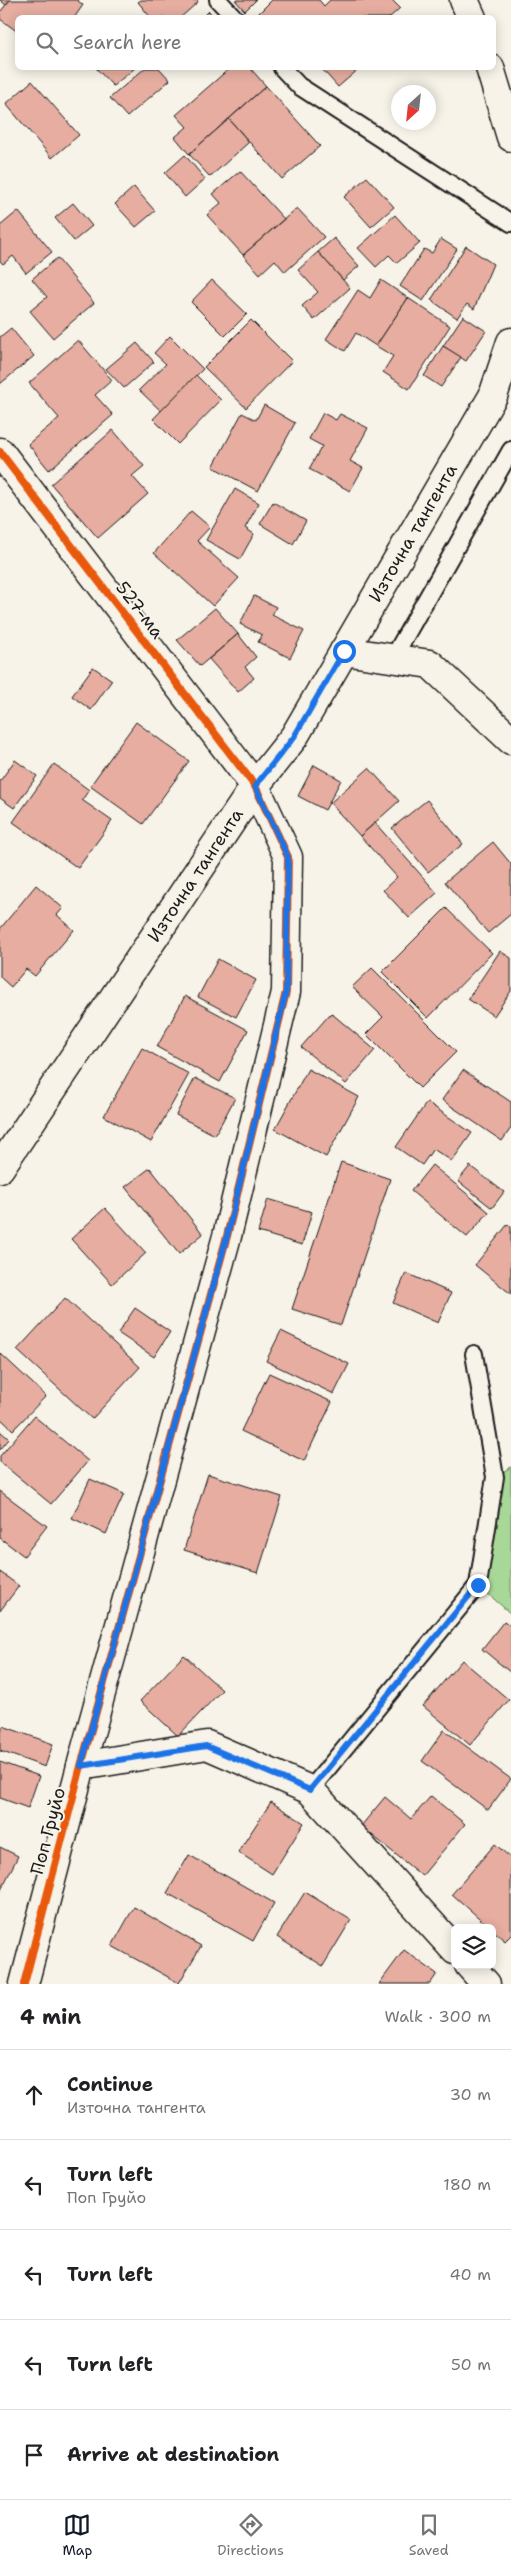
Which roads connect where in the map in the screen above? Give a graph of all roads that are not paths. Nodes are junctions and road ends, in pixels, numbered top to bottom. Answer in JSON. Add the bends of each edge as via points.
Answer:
{"nodes":[{"id":1,"x":218,"y":0,"type":"edge"},
{"id":2,"x":464,"y":0,"type":"edge"},
{"id":3,"x":232,"y":15,"type":"edge"},
{"id":4,"x":471,"y":15,"type":"edge"},
{"id":5,"x":284,"y":70,"type":"edge"},
{"id":6,"x":491,"y":70,"type":"edge"},
{"id":7,"x":511,"y":138,"type":"edge"},
{"id":8,"x":511,"y":222,"type":"edge"},
{"id":9,"x":511,"y":342,"type":"edge"},
{"id":10,"x":511,"y":450,"type":"edge"},
{"id":11,"x":0,"y":452,"type":"edge"},
{"id":12,"x":344,"y":651,"type":"junction"},
{"id":13,"x":393,"y":658,"type":"junction"},
{"id":14,"x":511,"y":740,"type":"edge"},
{"id":15,"x":255,"y":786,"type":"junction"},
{"id":16,"x":0,"y":1168,"type":"edge"},
{"id":17,"x":474,"y":1354,"type":"dead end"},
{"id":18,"x":81,"y":1766,"type":"junction"},
{"id":19,"x":310,"y":1790,"type":"junction"},
{"id":20,"x":451,"y":1946,"type":"edge"},
{"id":21,"x":473,"y":1969,"type":"edge"},
{"id":22,"x":24,"y":1984,"type":"edge"},
{"id":23,"x":486,"y":1984,"type":"edge"}],
"edges":[{"from":1,"to":3,"type":"lane"},
{"from":2,"to":4,"type":"street"},
{"from":5,"to":8,"type":"lane","via":[[299,86]]},
{"from":6,"to":7,"type":"street"},
{"from":9,"to":12,"type":"street","name":"Източна тангента","via":[[493,396]]},
{"from":10,"to":13,"type":"lane"},
{"from":11,"to":15,"type":"street","name":"527-ма"},
{"from":12,"to":13,"type":"street"},
{"from":12,"to":15,"type":"street","name":"Източна тангента","via":[[294,737]]},
{"from":13,"to":14,"type":"street","via":[[430,664]]},
{"from":15,"to":16,"type":"street","name":"Източна тангента"},
{"from":15,"to":18,"type":"street","name":"Поп Груйо","via":[[288,857],[286,992],[227,1236]]},
{"from":17,"to":19,"type":"lane","via":[[495,1476],[478,1585]]},
{"from":18,"to":19,"type":"street","via":[[206,1746]]},
{"from":18,"to":22,"type":"street","name":"Поп Груйо"},
{"from":19,"to":20,"type":"street"},
{"from":21,"to":23,"type":"street"}]}
